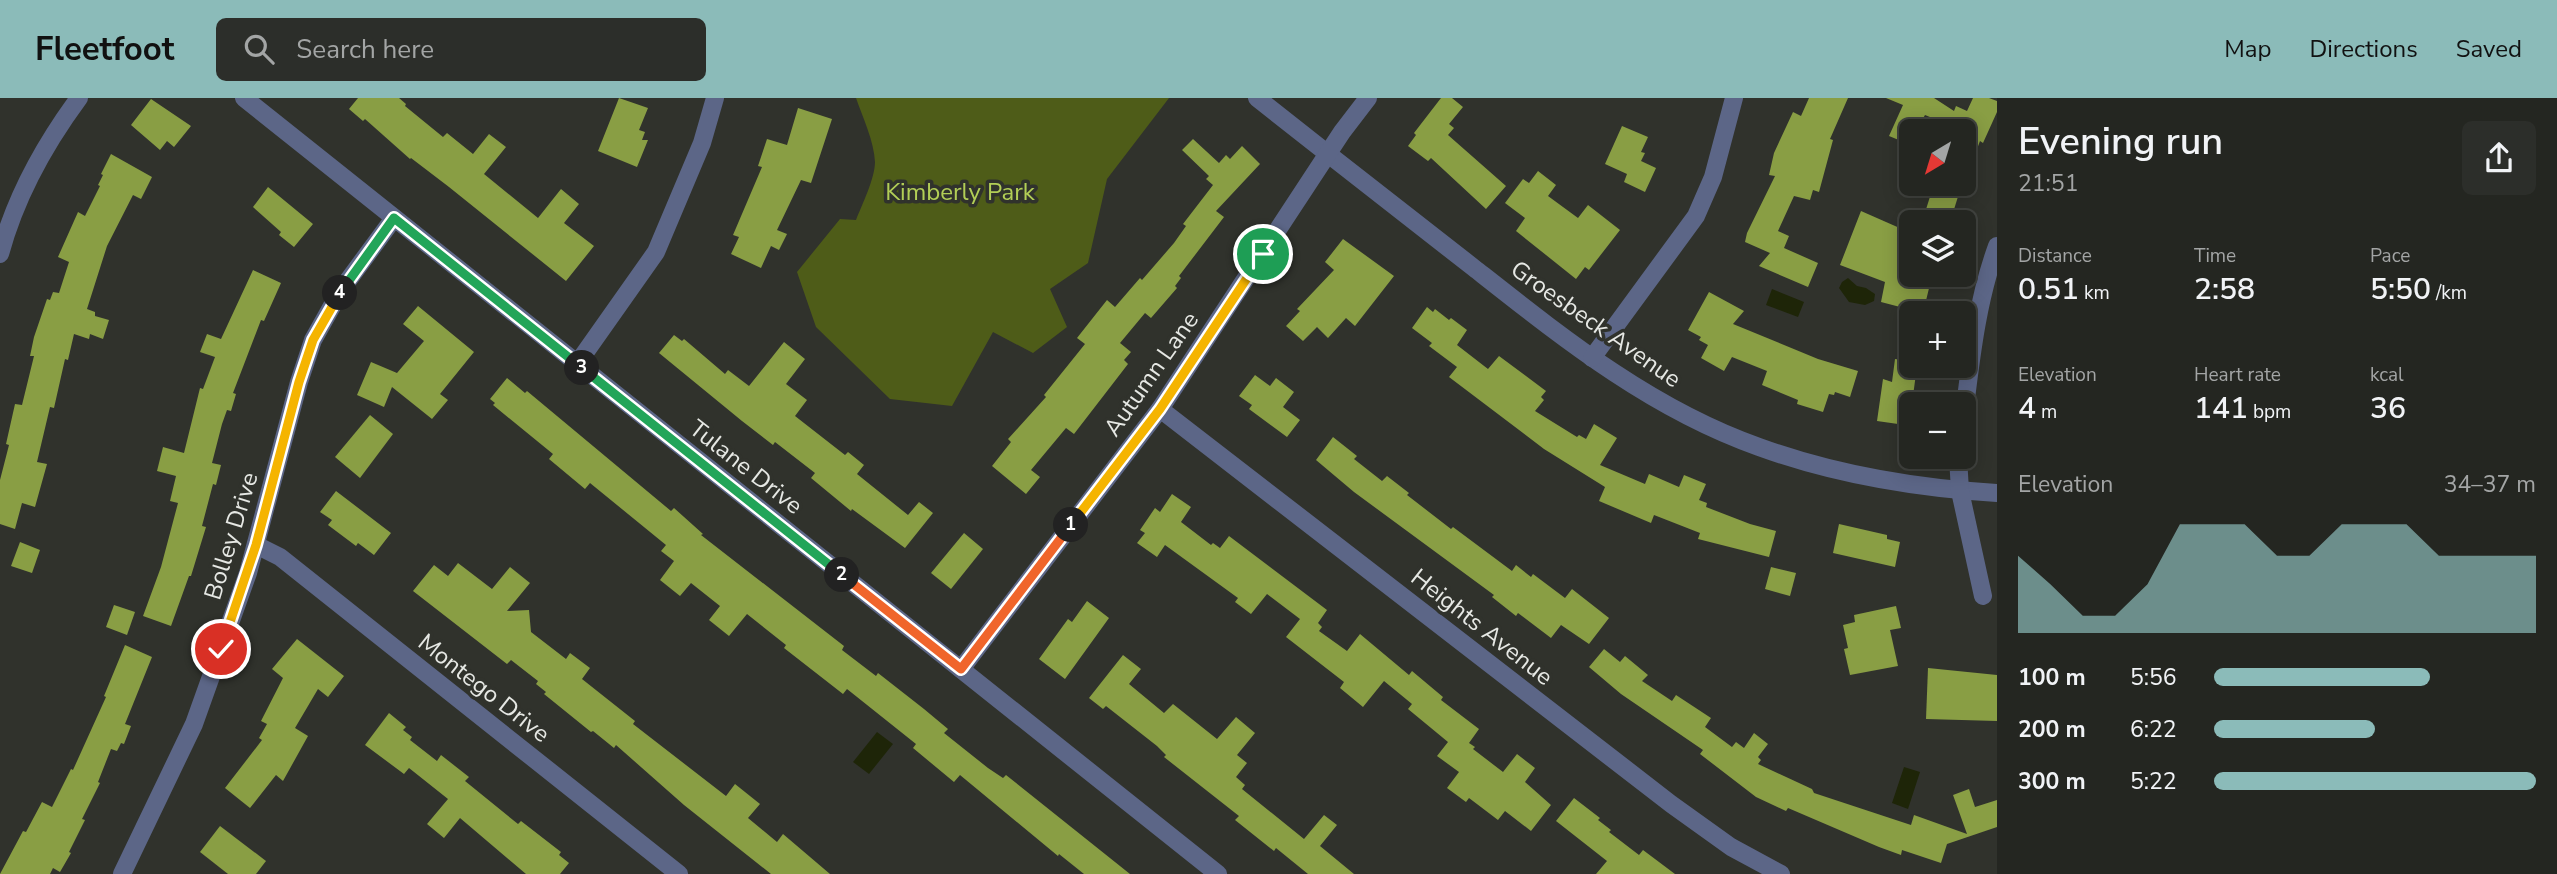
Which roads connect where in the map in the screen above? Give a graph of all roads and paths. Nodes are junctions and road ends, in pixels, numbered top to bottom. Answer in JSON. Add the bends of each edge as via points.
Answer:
{"nodes":[{"id":1,"x":79,"y":98,"type":"edge"},
{"id":2,"x":244,"y":98,"type":"edge"},
{"id":3,"x":715,"y":98,"type":"edge"},
{"id":4,"x":1257,"y":98,"type":"edge"},
{"id":5,"x":1368,"y":98,"type":"edge"},
{"id":6,"x":1734,"y":98,"type":"edge"},
{"id":7,"x":1327,"y":153,"type":"junction"},
{"id":8,"x":394,"y":218,"type":"junction"},
{"id":9,"x":1997,"y":246,"type":"edge"},
{"id":10,"x":0,"y":254,"type":"edge"},
{"id":11,"x":1592,"y":358,"type":"junction"},
{"id":12,"x":577,"y":364,"type":"junction"},
{"id":13,"x":1967,"y":392,"type":"edge"},
{"id":14,"x":1160,"y":409,"type":"junction"},
{"id":15,"x":1959,"y":469,"type":"edge"},
{"id":16,"x":1960,"y":491,"type":"junction"},
{"id":17,"x":1997,"y":493,"type":"edge"},
{"id":18,"x":256,"y":545,"type":"junction"},
{"id":19,"x":1983,"y":596,"type":"dead end"},
{"id":20,"x":961,"y":669,"type":"junction"},
{"id":21,"x":130,"y":871,"type":"edge"},
{"id":22,"x":679,"y":874,"type":"edge"},
{"id":23,"x":1219,"y":874,"type":"edge"},
{"id":24,"x":1781,"y":874,"type":"edge"}],
"edges":[{"from":1,"to":10,"type":"street","via":[[33,174]]},
{"from":2,"to":8,"type":"street","name":"Tulane Drive"},
{"from":3,"to":12,"type":"street","via":[[702,143],[656,252]]},
{"from":4,"to":7,"type":"street","name":"Groesbeck Avenue"},
{"from":5,"to":7,"type":"street","name":"Autumn Lane"},
{"from":6,"to":11,"type":"street","via":[[1713,177],[1696,216]]},
{"from":7,"to":11,"type":"street","name":"Groesbeck Avenue"},
{"from":7,"to":14,"type":"street","name":"Autumn Lane"},
{"from":8,"to":12,"type":"street","name":"Tulane Drive"},
{"from":8,"to":18,"type":"street","name":"Bolley Drive","via":[[341,290],[313,340]]},
{"from":9,"to":13,"type":"street","via":[[1985,280]]},
{"from":11,"to":16,"type":"street","name":"Groesbeck Avenue","via":[[1647,395],[1757,447],[1858,476]]},
{"from":12,"to":20,"type":"street","name":"Tulane Drive"},
{"from":14,"to":20,"type":"street","name":"Autumn Lane"},
{"from":14,"to":24,"type":"street","name":"Heights Avenue","via":[[1671,804],[1731,847]]},
{"from":15,"to":16,"type":"street"},
{"from":16,"to":17,"type":"street","name":"Groesbeck Avenue"},
{"from":16,"to":19,"type":"street"},
{"from":18,"to":21,"type":"street","name":"Bolley Drive","via":[[194,724]]},
{"from":18,"to":22,"type":"street","name":"Montego Drive","via":[[280,557]]},
{"from":20,"to":23,"type":"street","name":"Tulane Drive"}]}
